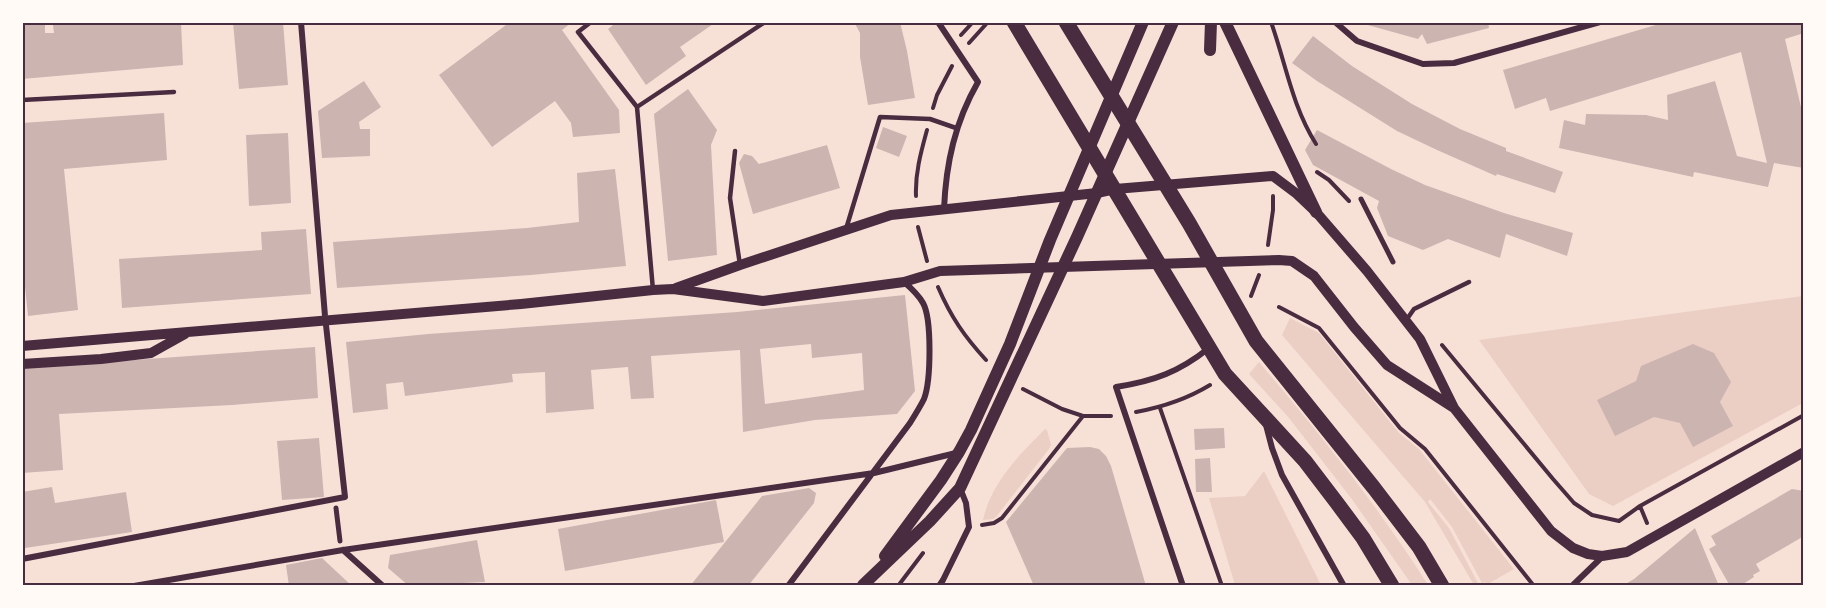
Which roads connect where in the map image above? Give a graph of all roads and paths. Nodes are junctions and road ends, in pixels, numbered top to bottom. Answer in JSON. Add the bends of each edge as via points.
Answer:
{"nodes":[{"id":1,"x":301,"y":22,"type":"edge"},
{"id":2,"x":591,"y":22,"type":"edge"},
{"id":3,"x":765,"y":22,"type":"edge"},
{"id":4,"x":938,"y":22,"type":"edge"},
{"id":5,"x":973,"y":22,"type":"edge"},
{"id":6,"x":1014,"y":22,"type":"edge"},
{"id":7,"x":1066,"y":22,"type":"edge"},
{"id":8,"x":1143,"y":22,"type":"edge"},
{"id":9,"x":1173,"y":22,"type":"edge"},
{"id":10,"x":1211,"y":22,"type":"edge"},
{"id":11,"x":1225,"y":22,"type":"edge"},
{"id":12,"x":1271,"y":22,"type":"edge"},
{"id":13,"x":1335,"y":22,"type":"edge"},
{"id":14,"x":1600,"y":22,"type":"edge"},
{"id":15,"x":959,"y":38,"type":"dead end"},
{"id":16,"x":1210,"y":50,"type":"dead end"},
{"id":17,"x":174,"y":92,"type":"dead end"},
{"id":18,"x":1111,"y":97,"type":"junction"},
{"id":19,"x":22,"y":100,"type":"edge"},
{"id":20,"x":637,"y":107,"type":"junction"},
{"id":21,"x":1128,"y":123,"type":"junction"},
{"id":22,"x":956,"y":128,"type":"junction"},
{"id":23,"x":1316,"y":144,"type":"dead end"},
{"id":24,"x":1090,"y":147,"type":"junction"},
{"id":25,"x":735,"y":151,"type":"dead end"},
{"id":26,"x":1311,"y":169,"type":"dead end"},
{"id":27,"x":1106,"y":173,"type":"junction"},
{"id":28,"x":1273,"y":176,"type":"junction"},
{"id":29,"x":1166,"y":185,"type":"junction"},
{"id":30,"x":1115,"y":189,"type":"junction"},
{"id":31,"x":1097,"y":193,"type":"junction"},
{"id":32,"x":1069,"y":195,"type":"junction"},
{"id":33,"x":1361,"y":199,"type":"dead end"},
{"id":34,"x":1354,"y":205,"type":"dead end"},
{"id":35,"x":944,"y":209,"type":"junction"},
{"id":36,"x":1316,"y":212,"type":"junction"},
{"id":37,"x":845,"y":230,"type":"junction"},
{"id":38,"x":1263,"y":260,"type":"junction"},
{"id":39,"x":1393,"y":261,"type":"dead end"},
{"id":40,"x":1212,"y":263,"type":"junction"},
{"id":41,"x":1159,"y":264,"type":"junction"},
{"id":42,"x":740,"y":265,"type":"junction"},
{"id":43,"x":1064,"y":266,"type":"junction"},
{"id":44,"x":1039,"y":268,"type":"junction"},
{"id":45,"x":904,"y":282,"type":"junction"},
{"id":46,"x":1468,"y":282,"type":"dead end"},
{"id":47,"x":673,"y":289,"type":"junction"},
{"id":48,"x":653,"y":290,"type":"junction"},
{"id":49,"x":1248,"y":303,"type":"dead end"},
{"id":50,"x":1279,"y":307,"type":"dead end"},
{"id":51,"x":325,"y":321,"type":"junction"},
{"id":52,"x":1405,"y":321,"type":"junction"},
{"id":53,"x":188,"y":332,"type":"junction"},
{"id":54,"x":1435,"y":336,"type":"dead end"},
{"id":55,"x":22,"y":346,"type":"edge"},
{"id":56,"x":1209,"y":347,"type":"junction"},
{"id":57,"x":22,"y":364,"type":"edge"},
{"id":58,"x":1160,"y":408,"type":"dead end"},
{"id":59,"x":1454,"y":408,"type":"junction"},
{"id":60,"x":1262,"y":413,"type":"junction"},
{"id":61,"x":1803,"y":415,"type":"edge"},
{"id":62,"x":1083,"y":416,"type":"dead end"},
{"id":63,"x":959,"y":452,"type":"junction"},
{"id":64,"x":1803,"y":452,"type":"edge"},
{"id":65,"x":874,"y":473,"type":"junction"},
{"id":66,"x":960,"y":488,"type":"junction"},
{"id":67,"x":1640,"y":506,"type":"junction"},
{"id":68,"x":336,"y":508,"type":"dead end"},
{"id":69,"x":969,"y":527,"type":"junction"},
{"id":70,"x":1653,"y":538,"type":"junction"},
{"id":71,"x":340,"y":541,"type":"dead end"},
{"id":72,"x":342,"y":550,"type":"junction"},
{"id":73,"x":926,"y":550,"type":"dead end"},
{"id":74,"x":1602,"y":556,"type":"junction"},
{"id":75,"x":22,"y":559,"type":"edge"},
{"id":76,"x":134,"y":585,"type":"edge"},
{"id":77,"x":383,"y":585,"type":"edge"},
{"id":78,"x":788,"y":585,"type":"edge"},
{"id":79,"x":862,"y":585,"type":"edge"},
{"id":80,"x":898,"y":585,"type":"edge"},
{"id":81,"x":939,"y":585,"type":"edge"},
{"id":82,"x":1184,"y":585,"type":"edge"},
{"id":83,"x":1222,"y":585,"type":"edge"},
{"id":84,"x":1344,"y":585,"type":"edge"},
{"id":85,"x":1392,"y":585,"type":"edge"},
{"id":86,"x":1442,"y":585,"type":"edge"},
{"id":87,"x":1534,"y":585,"type":"edge"},
{"id":88,"x":1572,"y":585,"type":"edge"}],
"edges":[{"from":1,"to":51,"type":"street"},
{"from":2,"to":20,"type":"lane","via":[[578,32]]},
{"from":3,"to":20,"type":"lane"},
{"from":4,"to":22,"type":"street","via":[[978,82]]},
{"from":5,"to":15,"type":"path"},
{"from":6,"to":24,"type":"main road"},
{"from":7,"to":18,"type":"main road"},
{"from":8,"to":18,"type":"main road"},
{"from":9,"to":21,"type":"main road"},
{"from":10,"to":16,"type":"main road"},
{"from":11,"to":36,"type":"main road"},
{"from":12,"to":23,"type":"path","via":[[1298,111]]},
{"from":13,"to":14,"type":"street","via":[[1357,41],[1423,64],[1454,63]]},
{"from":17,"to":19,"type":"lane"},
{"from":18,"to":21,"type":"main road"},
{"from":18,"to":24,"type":"main road"},
{"from":20,"to":48,"type":"lane"},
{"from":21,"to":27,"type":"main road"},
{"from":21,"to":29,"type":"main road"},
{"from":22,"to":35,"type":"street","via":[[946,171]]},
{"from":22,"to":37,"type":"lane","via":[[930,119],[880,117]]},
{"from":24,"to":27,"type":"main road"},
{"from":24,"to":32,"type":"main road"},
{"from":25,"to":42,"type":"lane","via":[[730,198]]},
{"from":26,"to":34,"type":"path","via":[[1329,180]]},
{"from":27,"to":30,"type":"main road"},
{"from":27,"to":31,"type":"main road"},
{"from":28,"to":29,"type":"street"},
{"from":28,"to":36,"type":"street"},
{"from":28,"to":38,"type":"path","via":[[1270,237]]},
{"from":29,"to":30,"type":"street"},
{"from":29,"to":40,"type":"main road"},
{"from":30,"to":31,"type":"street"},
{"from":30,"to":41,"type":"main road"},
{"from":31,"to":32,"type":"street"},
{"from":31,"to":43,"type":"main road"},
{"from":32,"to":35,"type":"street"},
{"from":32,"to":44,"type":"main road"},
{"from":33,"to":39,"type":"street"},
{"from":35,"to":37,"type":"street","via":[[891,215]]},
{"from":36,"to":52,"type":"street"},
{"from":37,"to":42,"type":"street"},
{"from":38,"to":40,"type":"street"},
{"from":38,"to":49,"type":"path"},
{"from":38,"to":59,"type":"street","via":[[1292,261],[1306,269],[1387,365]]},
{"from":40,"to":41,"type":"street"},
{"from":40,"to":86,"type":"main road","via":[[1256,341],[1419,547]]},
{"from":41,"to":43,"type":"street"},
{"from":41,"to":56,"type":"main road"},
{"from":42,"to":47,"type":"street"},
{"from":43,"to":44,"type":"street"},
{"from":43,"to":66,"type":"main road"},
{"from":44,"to":45,"type":"street","via":[[940,271]]},
{"from":44,"to":63,"type":"main road","via":[[1010,344]]},
{"from":45,"to":47,"type":"street","via":[[763,301]]},
{"from":45,"to":65,"type":"street","via":[[923,303],[928,317],[929,380],[910,423]]},
{"from":46,"to":52,"type":"lane","via":[[1414,309]]},
{"from":47,"to":48,"type":"street"},
{"from":48,"to":51,"type":"street"},
{"from":50,"to":87,"type":"path","via":[[1319,328],[1400,428],[1425,449]]},
{"from":51,"to":53,"type":"street"},
{"from":51,"to":75,"type":"street","via":[[345,497]]},
{"from":52,"to":59,"type":"street","via":[[1420,339]]},
{"from":53,"to":55,"type":"street"},
{"from":53,"to":57,"type":"street","via":[[151,353]]},
{"from":54,"to":67,"type":"path","via":[[1574,503],[1592,515],[1619,521]]},
{"from":56,"to":60,"type":"main road","via":[[1225,374]]},
{"from":56,"to":82,"type":"street","via":[[1173,372],[1116,387]]},
{"from":58,"to":83,"type":"path"},
{"from":59,"to":74,"type":"street","via":[[1551,531],[1573,548]]},
{"from":60,"to":84,"type":"street","via":[[1282,475]]},
{"from":60,"to":85,"type":"main road","via":[[1337,503]]},
{"from":61,"to":67,"type":"path"},
{"from":62,"to":69,"type":"path","via":[[1002,518],[994,524]]},
{"from":63,"to":65,"type":"street"},
{"from":63,"to":79,"type":"main road"},
{"from":64,"to":70,"type":"street"},
{"from":65,"to":72,"type":"street"},
{"from":65,"to":78,"type":"street"},
{"from":66,"to":69,"type":"street"},
{"from":66,"to":79,"type":"main road"},
{"from":67,"to":70,"type":"path"},
{"from":68,"to":71,"type":"street"},
{"from":69,"to":81,"type":"street"},
{"from":70,"to":74,"type":"street","via":[[1627,552]]},
{"from":72,"to":76,"type":"street"},
{"from":72,"to":77,"type":"street"},
{"from":73,"to":80,"type":"path"},
{"from":74,"to":88,"type":"street"}]}
